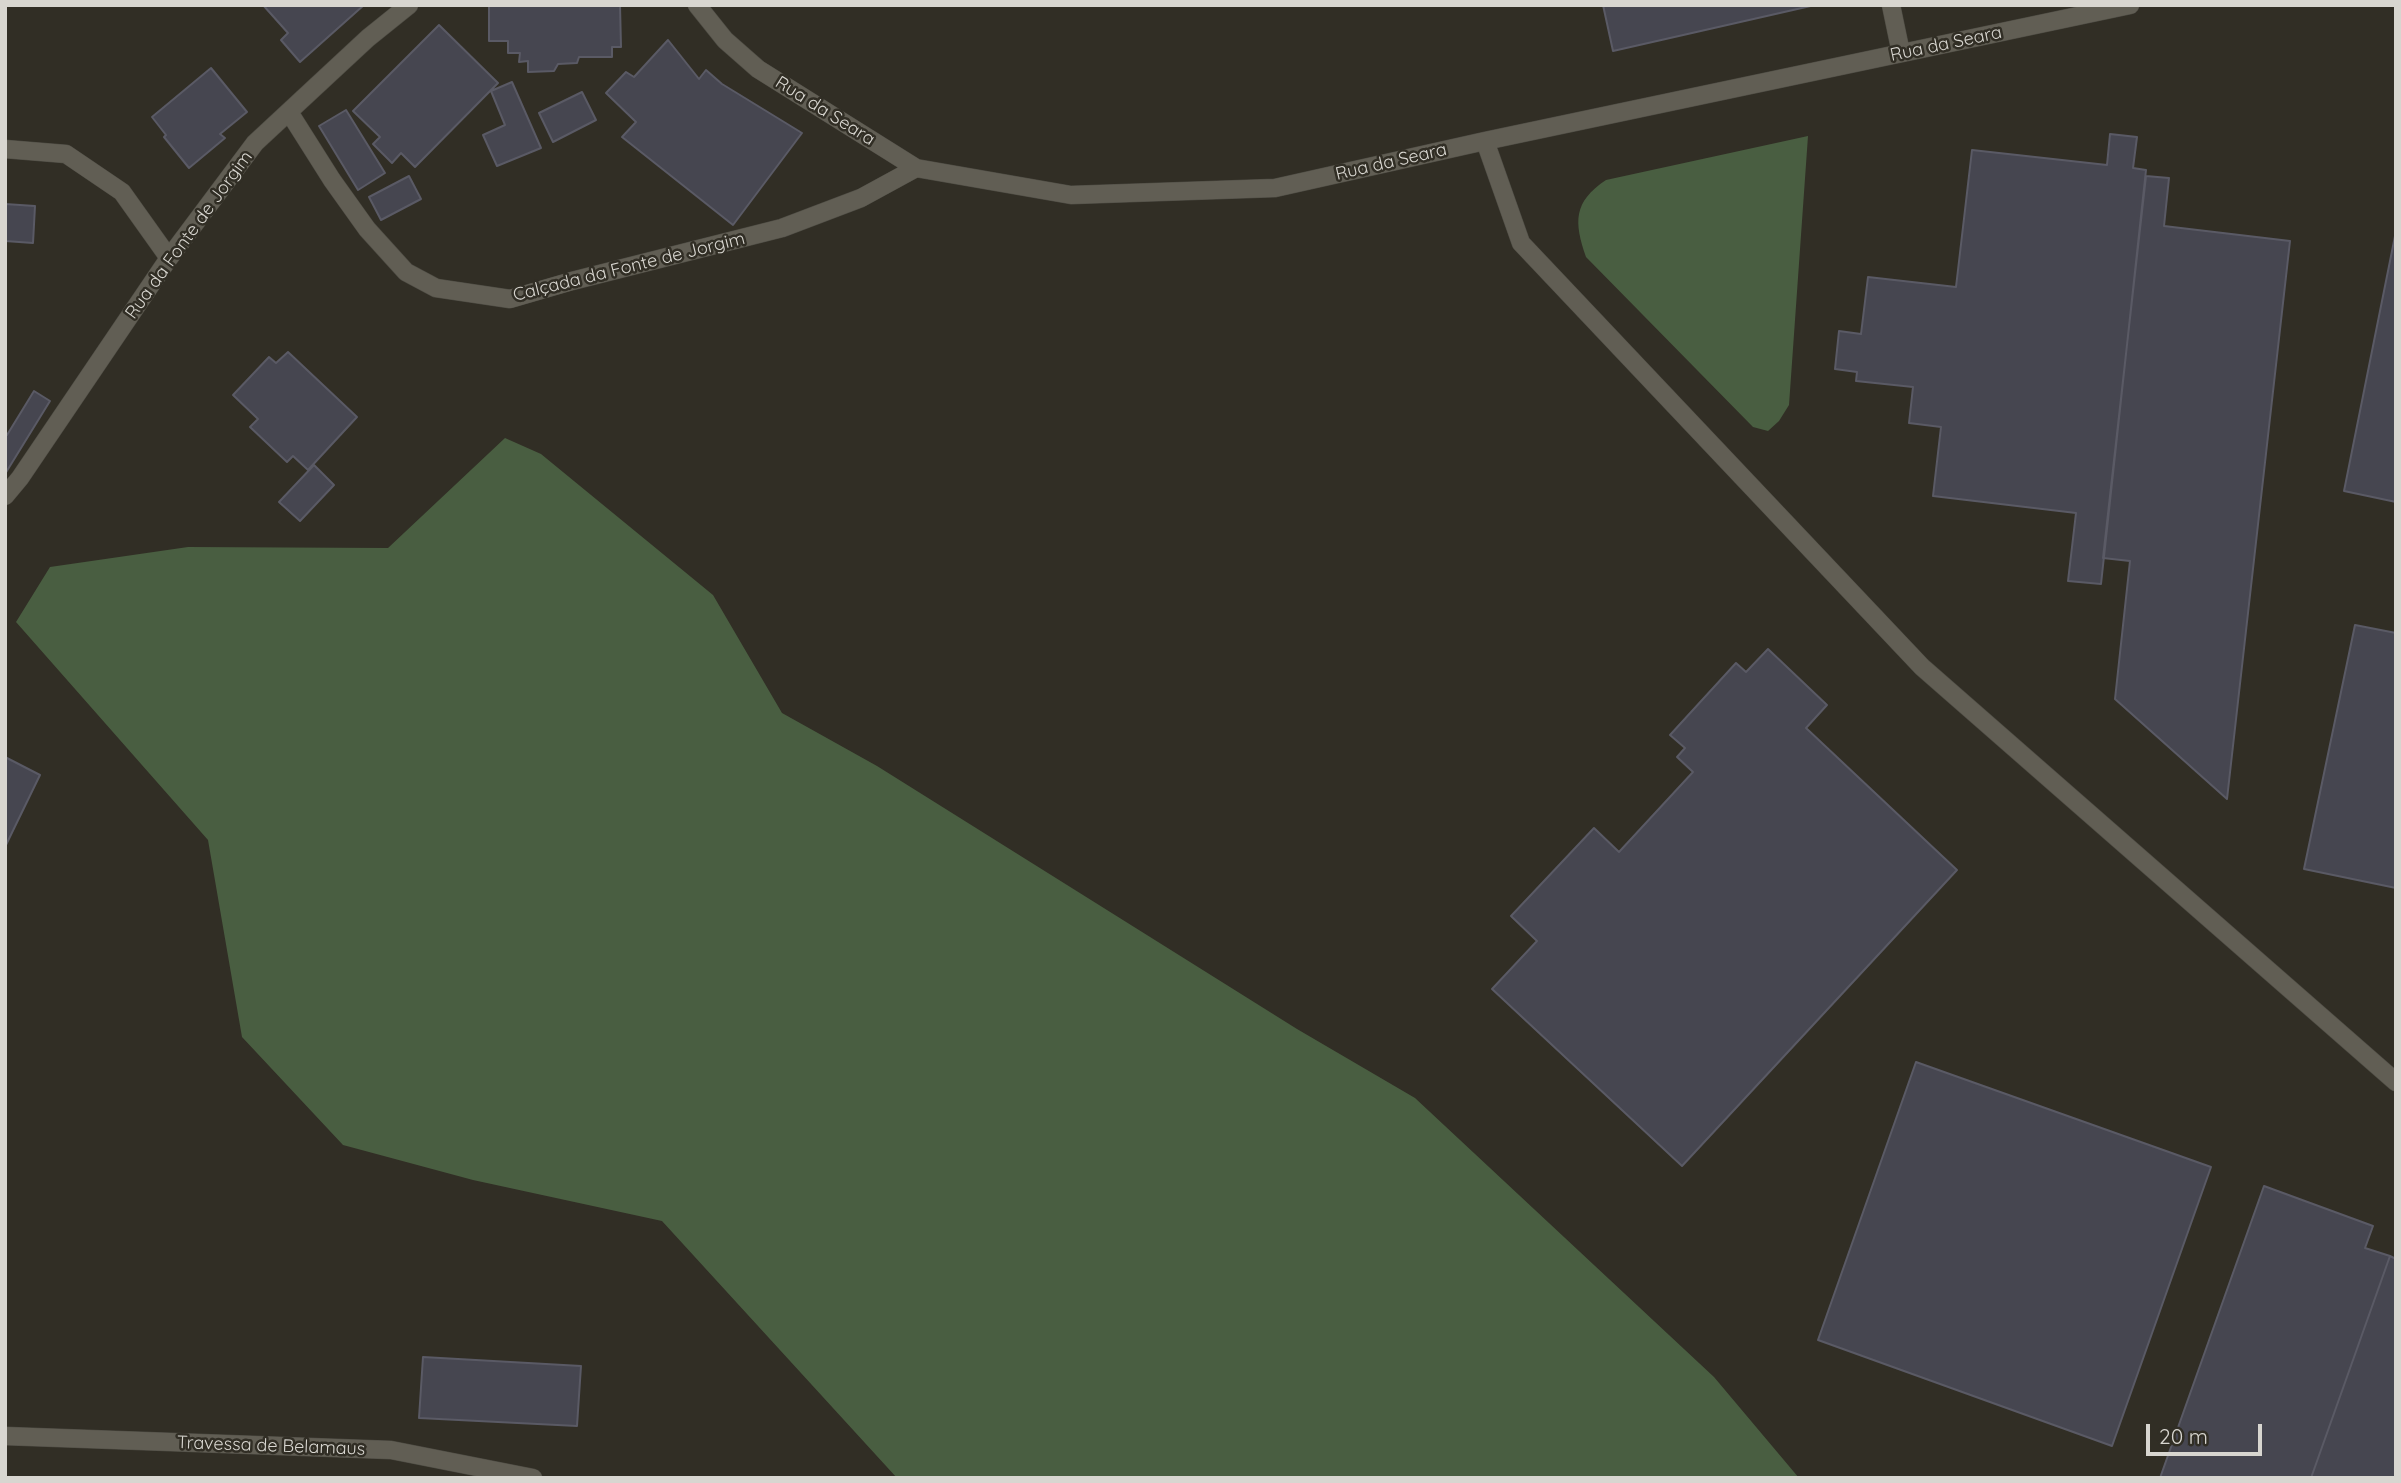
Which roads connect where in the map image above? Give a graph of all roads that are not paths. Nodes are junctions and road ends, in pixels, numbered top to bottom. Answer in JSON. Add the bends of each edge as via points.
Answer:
{"nodes":[{"id":1,"x":409,"y":5,"type":"edge"},
{"id":2,"x":697,"y":5,"type":"edge"},
{"id":3,"x":1891,"y":5,"type":"edge"},
{"id":4,"x":2130,"y":5,"type":"edge"},
{"id":5,"x":1901,"y":53,"type":"junction"},
{"id":6,"x":289,"y":112,"type":"junction"},
{"id":7,"x":1485,"y":141,"type":"junction"},
{"id":8,"x":5,"y":149,"type":"edge"},
{"id":9,"x":916,"y":168,"type":"junction"},
{"id":10,"x":169,"y":258,"type":"junction"},
{"id":11,"x":5,"y":496,"type":"edge"},
{"id":12,"x":2396,"y":1082,"type":"edge"},
{"id":13,"x":5,"y":1436,"type":"edge"},
{"id":14,"x":533,"y":1478,"type":"edge"}],
"edges":[{"from":1,"to":6,"type":"street","name":"Rua da Fonte de Jorgim"},
{"from":2,"to":9,"type":"street","name":"Rua da Seara","via":[[725,40],[758,69]]},
{"from":3,"to":5,"type":"street"},
{"from":4,"to":5,"type":"street","name":"Rua da Seara"},
{"from":5,"to":7,"type":"street","name":"Rua da Seara"},
{"from":6,"to":9,"type":"street","name":"Calçada da Fonte de Jorgim","via":[[367,229],[406,272],[436,288],[510,299],[782,228],[861,198]]},
{"from":6,"to":10,"type":"street","name":"Rua da Fonte de Jorgim","via":[[255,143]]},
{"from":7,"to":9,"type":"street","name":"Rua da Seara","via":[[1275,188],[1071,195]]},
{"from":7,"to":12,"type":"street","via":[[1521,243],[1922,667]]},
{"from":8,"to":10,"type":"street","via":[[66,154],[122,192]]},
{"from":10,"to":11,"type":"street","name":"Rua da Fonte de Jorgim"},
{"from":13,"to":14,"type":"street","name":"Travessa de Belamaus","via":[[391,1450]]}]}
